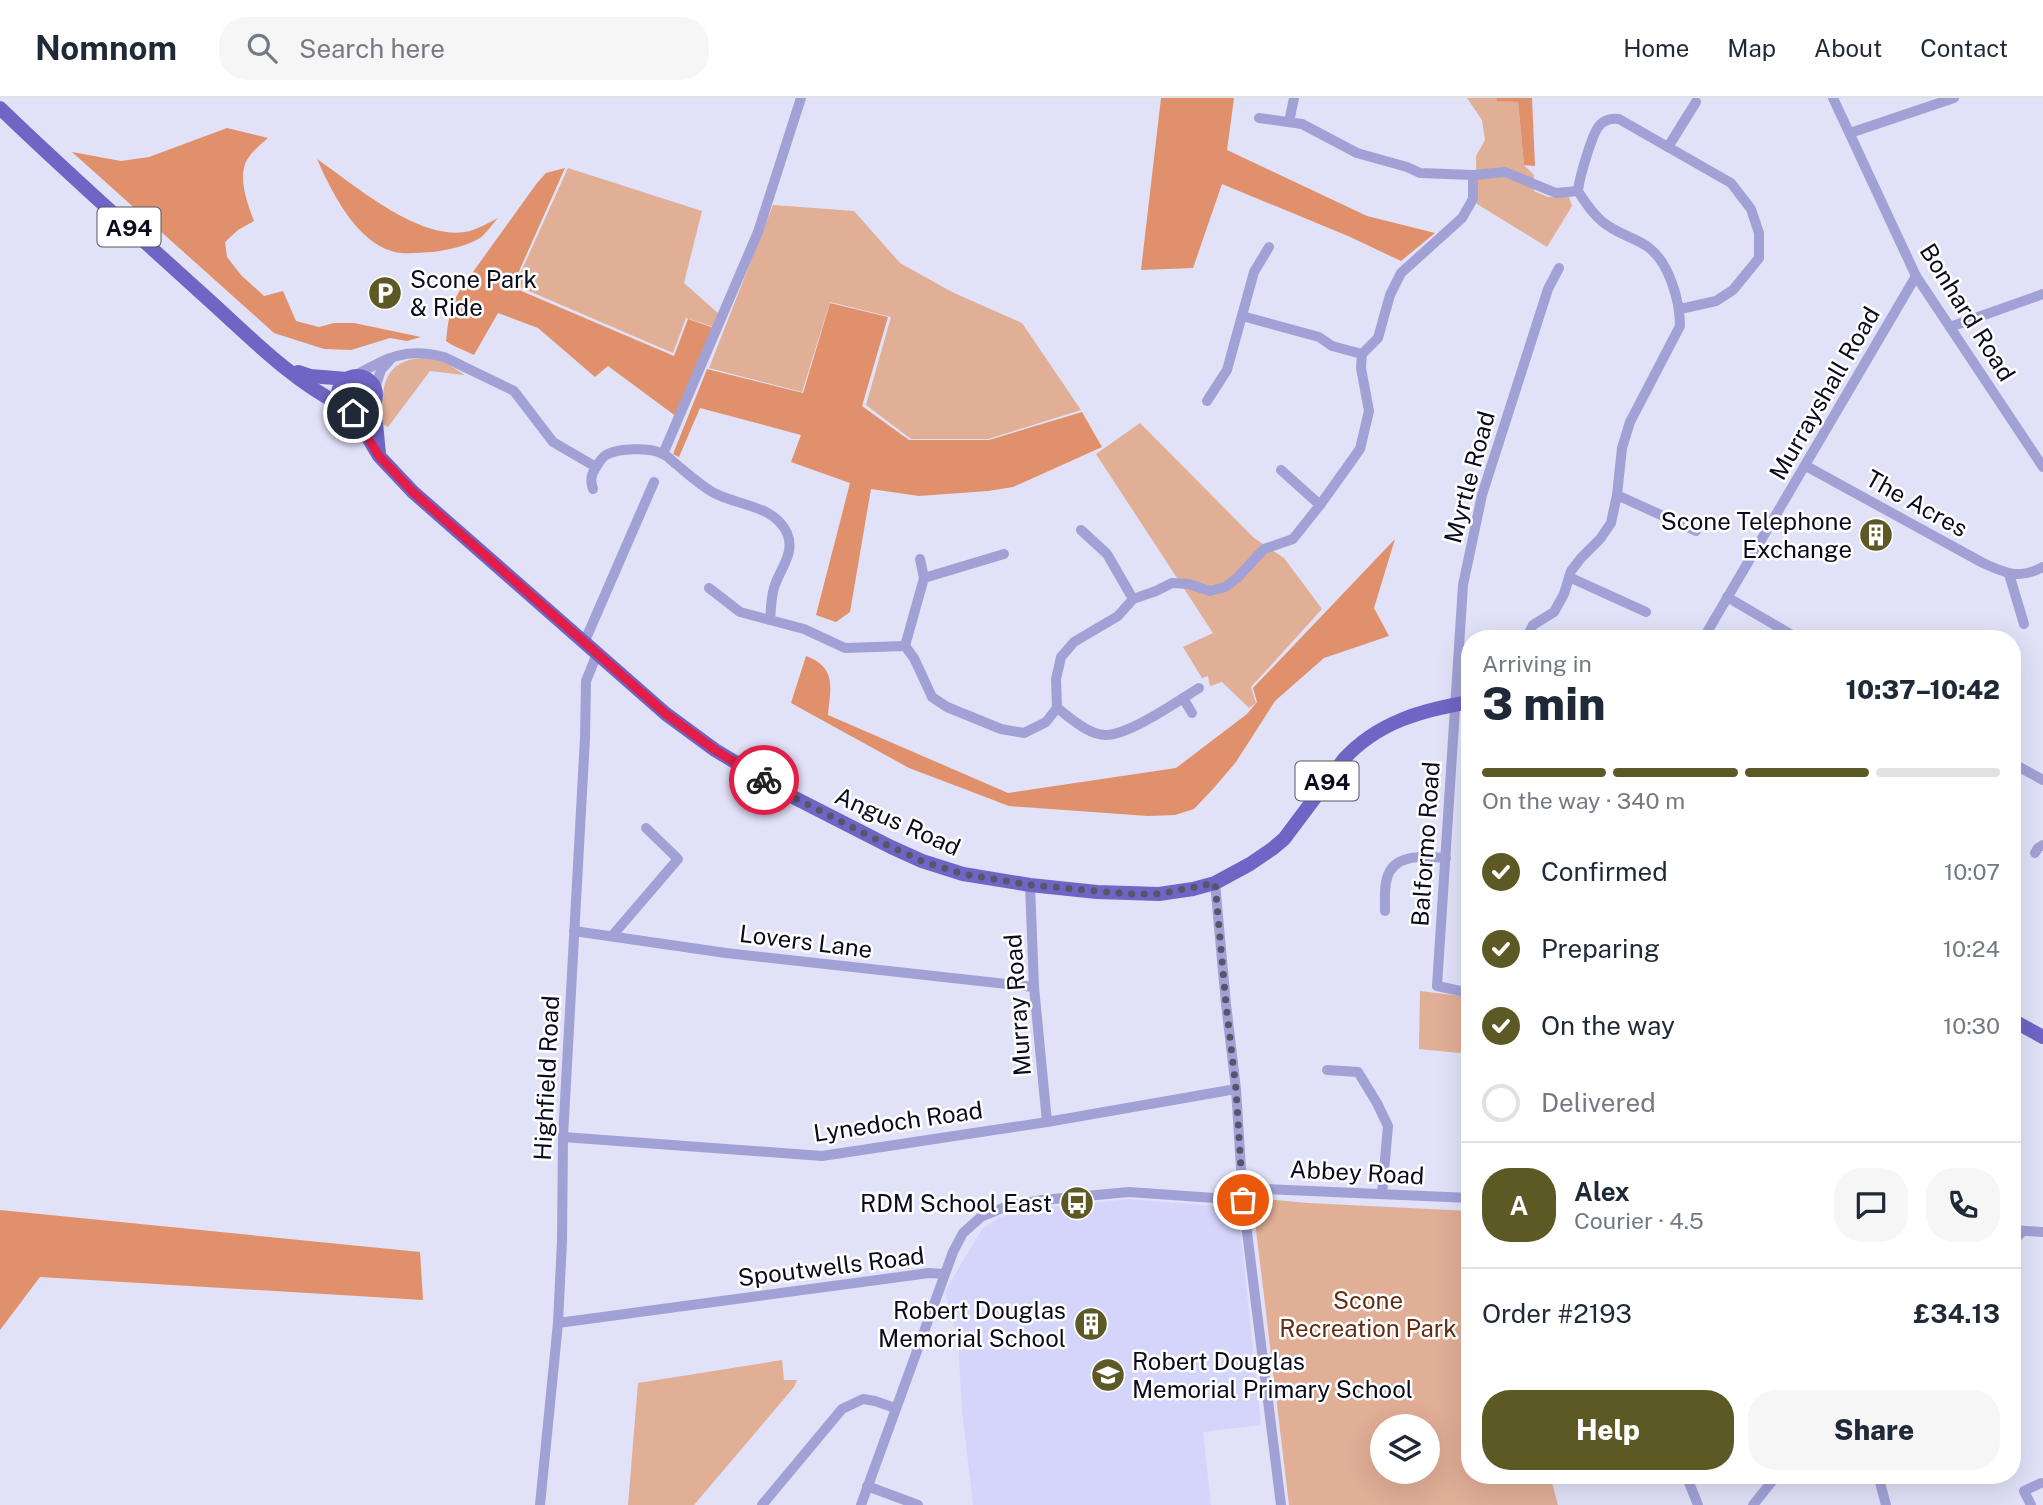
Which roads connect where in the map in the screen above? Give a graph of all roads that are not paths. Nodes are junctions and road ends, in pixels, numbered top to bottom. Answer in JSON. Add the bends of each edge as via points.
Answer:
{"nodes":[{"id":1,"x":802,"y":98,"type":"edge"},
{"id":2,"x":1294,"y":98,"type":"edge"},
{"id":3,"x":1833,"y":98,"type":"edge"},
{"id":4,"x":1954,"y":98,"type":"edge"},
{"id":5,"x":1696,"y":102,"type":"dead end"},
{"id":6,"x":0,"y":108,"type":"edge"},
{"id":7,"x":1259,"y":118,"type":"dead end"},
{"id":8,"x":1289,"y":122,"type":"junction"},
{"id":9,"x":1850,"y":133,"type":"junction"},
{"id":10,"x":1668,"y":147,"type":"junction"},
{"id":11,"x":1473,"y":175,"type":"junction"},
{"id":12,"x":1578,"y":191,"type":"junction"},
{"id":13,"x":1269,"y":247,"type":"dead end"},
{"id":14,"x":1559,"y":268,"type":"dead end"},
{"id":15,"x":1916,"y":276,"type":"junction"},
{"id":16,"x":2043,"y":294,"type":"edge"},
{"id":17,"x":1680,"y":309,"type":"junction"},
{"id":18,"x":1242,"y":316,"type":"junction"},
{"id":19,"x":1950,"y":327,"type":"junction"},
{"id":20,"x":1362,"y":354,"type":"junction"},
{"id":21,"x":392,"y":358,"type":"junction"},
{"id":22,"x":286,"y":368,"type":"junction"},
{"id":23,"x":350,"y":378,"type":"junction"},
{"id":24,"x":375,"y":396,"type":"junction"},
{"id":25,"x":1207,"y":401,"type":"dead end"},
{"id":26,"x":347,"y":409,"type":"junction"},
{"id":27,"x":663,"y":454,"type":"junction"},
{"id":28,"x":379,"y":456,"type":"junction"},
{"id":29,"x":1806,"y":466,"type":"junction"},
{"id":30,"x":596,"y":467,"type":"junction"},
{"id":31,"x":2043,"y":467,"type":"edge"},
{"id":32,"x":1281,"y":470,"type":"dead end"},
{"id":33,"x":654,"y":482,"type":"dead end"},
{"id":34,"x":593,"y":489,"type":"dead end"},
{"id":35,"x":1617,"y":495,"type":"junction"},
{"id":36,"x":1320,"y":505,"type":"junction"},
{"id":37,"x":1081,"y":530,"type":"dead end"},
{"id":38,"x":1696,"y":531,"type":"dead end"},
{"id":39,"x":1004,"y":554,"type":"dead end"},
{"id":40,"x":920,"y":559,"type":"dead end"},
{"id":41,"x":2043,"y":567,"type":"edge"},
{"id":42,"x":2009,"y":574,"type":"junction"},
{"id":43,"x":1569,"y":577,"type":"junction"},
{"id":44,"x":924,"y":578,"type":"junction"},
{"id":45,"x":709,"y":588,"type":"dead end"},
{"id":46,"x":1727,"y":597,"type":"junction"},
{"id":47,"x":1133,"y":599,"type":"junction"},
{"id":48,"x":1646,"y":612,"type":"dead end"},
{"id":49,"x":770,"y":620,"type":"junction"},
{"id":50,"x":2024,"y":624,"type":"dead end"},
{"id":51,"x":1531,"y":630,"type":"edge"},
{"id":52,"x":1708,"y":630,"type":"edge"},
{"id":53,"x":1784,"y":630,"type":"edge"},
{"id":54,"x":584,"y":643,"type":"junction"},
{"id":55,"x":905,"y":646,"type":"junction"},
{"id":56,"x":597,"y":654,"type":"junction"},
{"id":57,"x":1199,"y":688,"type":"dead end"},
{"id":58,"x":1183,"y":698,"type":"junction"},
{"id":59,"x":1461,"y":704,"type":"edge"},
{"id":60,"x":1455,"y":705,"type":"junction"},
{"id":61,"x":1057,"y":708,"type":"junction"},
{"id":62,"x":1192,"y":713,"type":"dead end"},
{"id":63,"x":2021,"y":767,"type":"edge"},
{"id":64,"x":2043,"y":780,"type":"edge"},
{"id":65,"x":646,"y":828,"type":"dead end"},
{"id":66,"x":1446,"y":858,"type":"junction"},
{"id":67,"x":1215,"y":883,"type":"junction"},
{"id":68,"x":1030,"y":885,"type":"junction"},
{"id":69,"x":1385,"y":911,"type":"dead end"},
{"id":70,"x":574,"y":931,"type":"junction"},
{"id":71,"x":612,"y":936,"type":"junction"},
{"id":72,"x":1034,"y":987,"type":"junction"},
{"id":73,"x":1461,"y":991,"type":"edge"},
{"id":74,"x":2021,"y":1025,"type":"edge"},
{"id":75,"x":2043,"y":1037,"type":"edge"},
{"id":76,"x":1328,"y":1070,"type":"dead end"},
{"id":77,"x":1236,"y":1089,"type":"junction"},
{"id":78,"x":1047,"y":1122,"type":"junction"},
{"id":79,"x":563,"y":1137,"type":"junction"},
{"id":80,"x":1243,"y":1188,"type":"junction"},
{"id":81,"x":1382,"y":1194,"type":"junction"},
{"id":82,"x":1461,"y":1198,"type":"edge"},
{"id":83,"x":1243,"y":1200,"type":"junction"},
{"id":84,"x":2021,"y":1231,"type":"edge"},
{"id":85,"x":2043,"y":1232,"type":"edge"},
{"id":86,"x":945,"y":1274,"type":"junction"},
{"id":87,"x":558,"y":1323,"type":"junction"},
{"id":88,"x":895,"y":1408,"type":"junction"},
{"id":89,"x":2040,"y":1483,"type":"dead end"},
{"id":90,"x":1690,"y":1484,"type":"edge"},
{"id":91,"x":1770,"y":1484,"type":"edge"},
{"id":92,"x":1880,"y":1484,"type":"edge"},
{"id":93,"x":867,"y":1486,"type":"junction"},
{"id":94,"x":540,"y":1505,"type":"edge"},
{"id":95,"x":762,"y":1505,"type":"edge"},
{"id":96,"x":861,"y":1505,"type":"edge"},
{"id":97,"x":918,"y":1505,"type":"edge"},
{"id":98,"x":1281,"y":1505,"type":"edge"},
{"id":99,"x":1698,"y":1505,"type":"edge"},
{"id":100,"x":1753,"y":1505,"type":"edge"},
{"id":101,"x":1886,"y":1505,"type":"edge"},
{"id":102,"x":2031,"y":1505,"type":"edge"}],
"edges":[{"from":1,"to":27,"type":"street","via":[[758,232]]},
{"from":2,"to":8,"type":"street"},
{"from":3,"to":9,"type":"street","name":"Bonhard Road"},
{"from":4,"to":9,"type":"street"},
{"from":5,"to":10,"type":"street"},
{"from":6,"to":22,"type":"main road","number":"A94"},
{"from":7,"to":8,"type":"street"},
{"from":8,"to":11,"type":"street","via":[[1318,131],[1356,153],[1420,173]]},
{"from":9,"to":15,"type":"street","name":"Bonhard Road"},
{"from":10,"to":12,"type":"street","via":[[1619,119],[1601,124]]},
{"from":10,"to":17,"type":"street","via":[[1731,183],[1751,209],[1759,233],[1759,258],[1733,290],[1716,300]]},
{"from":11,"to":12,"type":"street","via":[[1505,172],[1556,193]]},
{"from":11,"to":20,"type":"street","via":[[1473,199],[1462,218],[1401,274],[1378,338]]},
{"from":12,"to":17,"type":"street","via":[[1607,226],[1650,248],[1665,267]]},
{"from":13,"to":18,"type":"street","via":[[1254,272]]},
{"from":14,"to":60,"type":"street","name":"Myrtle Road","via":[[1548,289],[1482,495],[1463,585]]},
{"from":15,"to":19,"type":"street","name":"Bonhard Road"},
{"from":15,"to":29,"type":"street","name":"Murrayshall Road"},
{"from":16,"to":19,"type":"street"},
{"from":17,"to":35,"type":"street","via":[[1680,326],[1630,422]]},
{"from":18,"to":20,"type":"street"},
{"from":18,"to":25,"type":"street","via":[[1227,370]]},
{"from":19,"to":31,"type":"street","name":"Bonhard Road"},
{"from":20,"to":36,"type":"street","via":[[1369,411],[1360,449]]},
{"from":21,"to":23,"type":"street"},
{"from":21,"to":24,"type":"street","via":[[381,370]]},
{"from":21,"to":30,"type":"street","via":[[413,352],[444,357],[507,386],[553,442]]},
{"from":22,"to":23,"type":"main road","number":"A94","via":[[310,376]]},
{"from":22,"to":26,"type":"main road","number":"A94"},
{"from":23,"to":24,"type":"main road","number":"A94","via":[[365,377]]},
{"from":23,"to":26,"type":"main road","via":[[342,383],[339,394]]},
{"from":24,"to":26,"type":"main road","via":[[366,412]]},
{"from":24,"to":28,"type":"main road"},
{"from":26,"to":28,"type":"main road","name":"Angus Road","number":"A94"},
{"from":27,"to":30,"type":"street","via":[[618,451],[601,459]]},
{"from":27,"to":49,"type":"street","via":[[718,495],[768,512],[788,534],[790,548],[774,589]]},
{"from":28,"to":54,"type":"main road","name":"Angus Road","number":"A94","via":[[413,492]]},
{"from":29,"to":42,"type":"street","name":"The Acres"},
{"from":29,"to":46,"type":"street","name":"Murrayshall Road"},
{"from":30,"to":34,"type":"street","via":[[591,474]]},
{"from":32,"to":36,"type":"street"},
{"from":33,"to":54,"type":"street"},
{"from":35,"to":38,"type":"street"},
{"from":35,"to":43,"type":"street","via":[[1611,523]]},
{"from":36,"to":47,"type":"street","via":[[1293,539],[1264,549],[1225,587],[1210,590],[1172,583]]},
{"from":37,"to":47,"type":"street","via":[[1107,554]]},
{"from":39,"to":44,"type":"street"},
{"from":40,"to":44,"type":"street"},
{"from":41,"to":42,"type":"street","via":[[2022,575]]},
{"from":42,"to":50,"type":"street"},
{"from":43,"to":48,"type":"street"},
{"from":43,"to":51,"type":"street","via":[[1554,612]]},
{"from":44,"to":55,"type":"street"},
{"from":45,"to":49,"type":"street","via":[[740,612]]},
{"from":46,"to":52,"type":"street","name":"Murrayshall Road"},
{"from":46,"to":53,"type":"street"},
{"from":47,"to":61,"type":"street","via":[[1118,616],[1074,642],[1061,657]]},
{"from":49,"to":55,"type":"street","via":[[845,648]]},
{"from":54,"to":56,"type":"main road","name":"Angus Road","number":"A94"},
{"from":55,"to":61,"type":"street","via":[[932,697],[947,707],[1024,733],[1046,722]]},
{"from":56,"to":68,"type":"main road","name":"Angus Road","number":"A94","via":[[689,732],[795,798],[922,861],[963,874]]},
{"from":56,"to":70,"type":"street","name":"Highfield Road","via":[[586,681]]},
{"from":57,"to":58,"type":"street"},
{"from":58,"to":61,"type":"street","via":[[1119,733],[1103,735]]},
{"from":58,"to":62,"type":"street"},
{"from":59,"to":60,"type":"main road","number":"A94"},
{"from":60,"to":66,"type":"street","name":"Balformo Road"},
{"from":60,"to":67,"type":"main road","name":"Angus Road","number":"A94","via":[[1403,718],[1369,736],[1343,759],[1284,839]]},
{"from":63,"to":64,"type":"street"},
{"from":65,"to":71,"type":"street","via":[[678,859]]},
{"from":66,"to":69,"type":"street","via":[[1418,857],[1397,864],[1387,876]]},
{"from":66,"to":73,"type":"street","name":"Balformo Road","via":[[1437,986]]},
{"from":67,"to":68,"type":"main road","name":"Angus Road","number":"A94","via":[[1159,894]]},
{"from":67,"to":77,"type":"street"},
{"from":68,"to":72,"type":"street","name":"Murray Road"},
{"from":70,"to":71,"type":"street","name":"Lovers Lane"},
{"from":70,"to":79,"type":"street","name":"Highfield Road"},
{"from":71,"to":72,"type":"street","name":"Lovers Lane"},
{"from":72,"to":78,"type":"street","name":"Murray Road"},
{"from":74,"to":75,"type":"main road"},
{"from":76,"to":81,"type":"street","via":[[1358,1072],[1388,1126]]},
{"from":77,"to":78,"type":"street","name":"Lynedoch Road"},
{"from":77,"to":80,"type":"street"},
{"from":78,"to":79,"type":"street","name":"Lynedoch Road","via":[[822,1156]]},
{"from":79,"to":87,"type":"street","name":"Highfield Road"},
{"from":80,"to":81,"type":"street","name":"Abbey Road"},
{"from":80,"to":83,"type":"street"},
{"from":81,"to":82,"type":"street","name":"Abbey Road"},
{"from":83,"to":86,"type":"street","name":"Spoutwells Road","via":[[1129,1192],[1005,1207],[981,1217],[963,1233]]},
{"from":83,"to":98,"type":"street"},
{"from":84,"to":85,"type":"street"},
{"from":86,"to":87,"type":"street","name":"Spoutwells Road"},
{"from":86,"to":88,"type":"street"},
{"from":87,"to":94,"type":"street","name":"Highfield Road"},
{"from":88,"to":93,"type":"street"},
{"from":88,"to":95,"type":"street","via":[[863,1399],[842,1409]]},
{"from":89,"to":102,"type":"street","via":[[2024,1491]]},
{"from":90,"to":99,"type":"street"},
{"from":91,"to":100,"type":"street"},
{"from":92,"to":101,"type":"street"},
{"from":93,"to":96,"type":"street"},
{"from":93,"to":97,"type":"street"}]}
